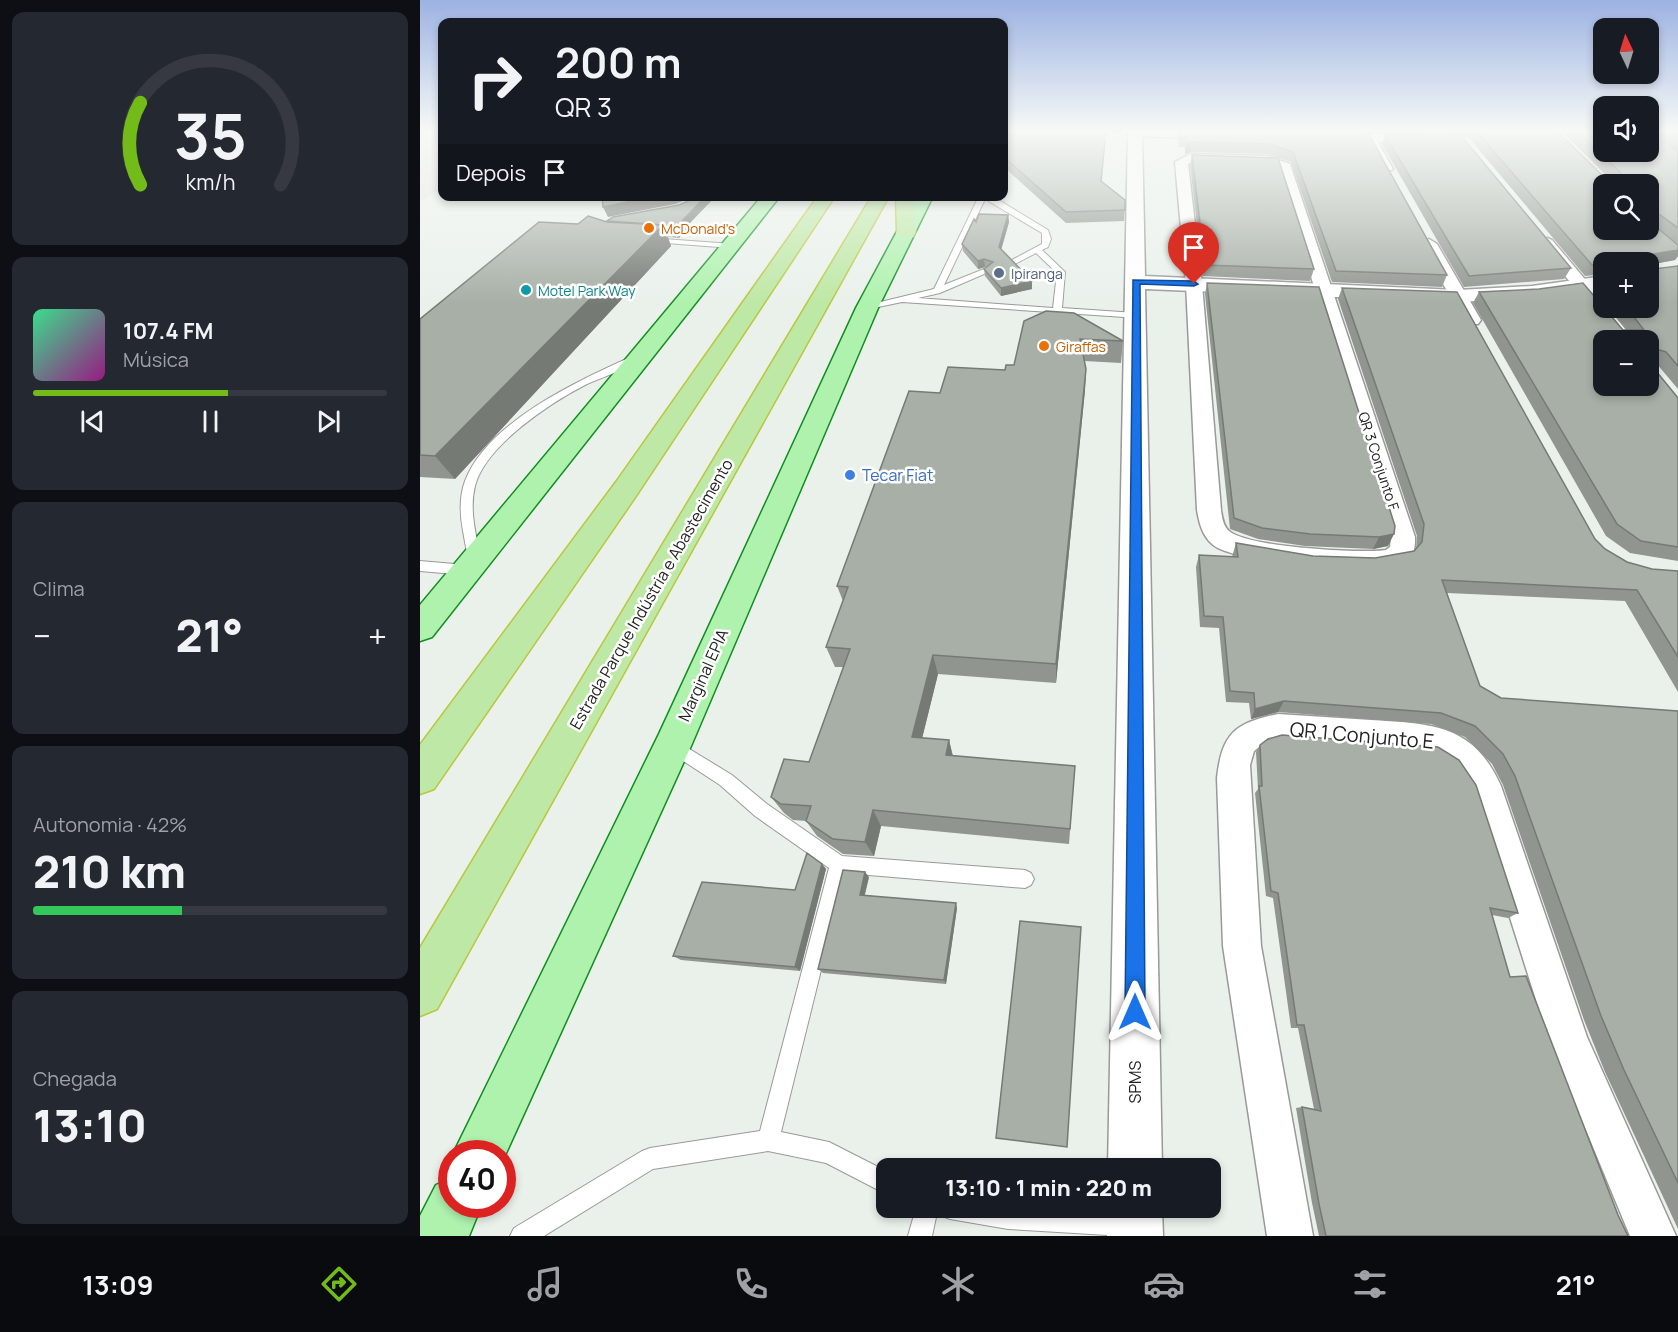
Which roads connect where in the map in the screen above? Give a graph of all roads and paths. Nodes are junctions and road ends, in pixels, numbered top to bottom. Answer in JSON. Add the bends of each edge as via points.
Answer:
{"nodes":[{"id":1,"x":1135,"y":189,"type":"edge"},
{"id":2,"x":1184,"y":189,"type":"edge"},
{"id":3,"x":1291,"y":189,"type":"edge"},
{"id":4,"x":768,"y":201,"type":"edge"},
{"id":5,"x":824,"y":201,"type":"edge"},
{"id":6,"x":878,"y":201,"type":"edge"},
{"id":7,"x":905,"y":201,"type":"edge"},
{"id":8,"x":922,"y":201,"type":"edge"},
{"id":9,"x":982,"y":201,"type":"edge"},
{"id":10,"x":993,"y":201,"type":"edge"},
{"id":11,"x":906,"y":232,"type":"junction"},
{"id":12,"x":1538,"y":232,"type":"edge"},
{"id":13,"x":1423,"y":233,"type":"edge"},
{"id":14,"x":648,"y":240,"type":"edge"},
{"id":15,"x":732,"y":246,"type":"junction"},
{"id":16,"x":1038,"y":250,"type":"junction"},
{"id":17,"x":1012,"y":262,"type":"edge"},
{"id":18,"x":987,"y":271,"type":"edge"},
{"id":19,"x":1136,"y":282,"type":"junction"},
{"id":20,"x":1194,"y":284,"type":"junction"},
{"id":21,"x":1593,"y":284,"type":"edge"},
{"id":22,"x":1582,"y":286,"type":"junction"},
{"id":23,"x":1324,"y":290,"type":"junction"},
{"id":24,"x":937,"y":291,"type":"junction"},
{"id":25,"x":1458,"y":296,"type":"junction"},
{"id":26,"x":905,"y":300,"type":"junction"},
{"id":27,"x":867,"y":308,"type":"junction"},
{"id":28,"x":1057,"y":310,"type":"junction"},
{"id":29,"x":1136,"y":316,"type":"junction"},
{"id":30,"x":1617,"y":330,"type":"edge"},
{"id":31,"x":1481,"y":337,"type":"edge"},
{"id":32,"x":642,"y":355,"type":"junction"},
{"id":33,"x":470,"y":564,"type":"junction"},
{"id":34,"x":420,"y":566,"type":"edge"},
{"id":35,"x":420,"y":628,"type":"edge"},
{"id":36,"x":672,"y":746,"type":"junction"},
{"id":37,"x":420,"y":776,"type":"edge"},
{"id":38,"x":839,"y":864,"type":"junction"},
{"id":39,"x":1025,"y":879,"type":"dead end"},
{"id":40,"x":420,"y":992,"type":"edge"},
{"id":41,"x":486,"y":1140,"type":"edge"},
{"id":42,"x":768,"y":1140,"type":"junction"},
{"id":43,"x":1135,"y":1158,"type":"edge"},
{"id":44,"x":876,"y":1178,"type":"edge"},
{"id":45,"x":448,"y":1218,"type":"edge"},
{"id":46,"x":924,"y":1218,"type":"edge"},
{"id":47,"x":1008,"y":1218,"type":"edge"},
{"id":48,"x":1135,"y":1223,"type":"edge"},
{"id":49,"x":440,"y":1236,"type":"edge"},
{"id":50,"x":522,"y":1236,"type":"edge"},
{"id":51,"x":920,"y":1236,"type":"edge"},
{"id":52,"x":1290,"y":1236,"type":"edge"},
{"id":53,"x":1653,"y":1236,"type":"edge"}],
"edges":[{"from":1,"to":19,"type":"street","name":"SPMS"},
{"from":2,"to":20,"type":"street","name":"QR 3 Conjunto F"},
{"from":3,"to":23,"type":"street","name":"QR 3 Conjunto F"},
{"from":4,"to":15,"type":"main road"},
{"from":5,"to":37,"type":"highway","via":[[626,489]]},
{"from":6,"to":40,"type":"highway","name":"Estrada Parque Indústria e Abastecimento"},
{"from":7,"to":11,"type":"highway"},
{"from":8,"to":11,"type":"main road","name":"Marginal EPIA"},
{"from":9,"to":24,"type":"lane"},
{"from":10,"to":16,"type":"lane","via":[[1045,232],[1047,238]]},
{"from":11,"to":27,"type":"main road","name":"Marginal EPIA"},
{"from":12,"to":22,"type":"street"},
{"from":13,"to":25,"type":"street"},
{"from":14,"to":15,"type":"lane"},
{"from":15,"to":32,"type":"main road"},
{"from":16,"to":17,"type":"lane"},
{"from":16,"to":28,"type":"lane","via":[[1061,273]]},
{"from":18,"to":24,"type":"lane"},
{"from":19,"to":20,"type":"street"},
{"from":19,"to":29,"type":"street","name":"SPMS"},
{"from":20,"to":23,"type":"street"},
{"from":20,"to":23,"type":"street","name":"QR 3 Conjunto F","via":[[1209,510],[1220,538],[1243,549],[1386,560],[1402,551],[1403,537]]},
{"from":21,"to":22,"type":"street"},
{"from":22,"to":25,"type":"street"},
{"from":22,"to":30,"type":"street"},
{"from":23,"to":25,"type":"street"},
{"from":24,"to":26,"type":"lane"},
{"from":25,"to":31,"type":"street"},
{"from":26,"to":27,"type":"lane"},
{"from":26,"to":28,"type":"lane"},
{"from":27,"to":36,"type":"main road","name":"Marginal EPIA"},
{"from":28,"to":29,"type":"lane"},
{"from":29,"to":43,"type":"street","name":"SPMS"},
{"from":32,"to":33,"type":"main road"},
{"from":32,"to":33,"type":"lane","via":[[559,393],[504,435],[477,467],[468,489],[466,515]]},
{"from":33,"to":34,"type":"lane"},
{"from":33,"to":35,"type":"main road"},
{"from":36,"to":38,"type":"lane","via":[[726,780],[761,810]]},
{"from":36,"to":41,"type":"main road","name":"Marginal EPIA"},
{"from":38,"to":39,"type":"lane"},
{"from":38,"to":42,"type":"lane"},
{"from":42,"to":44,"type":"lane","via":[[829,1153]]},
{"from":42,"to":50,"type":"lane","via":[[650,1159]]},
{"from":45,"to":49,"type":"main road"},
{"from":46,"to":51,"type":"lane"},
{"from":47,"to":48,"type":"lane"},
{"from":52,"to":53,"type":"street","name":"QR 1 Conjunto E","via":[[1242,946],[1233,778],[1235,753],[1242,740],[1254,732],[1278,727],[1433,738],[1448,743],[1473,764],[1485,786],[1569,1041]]}]}
